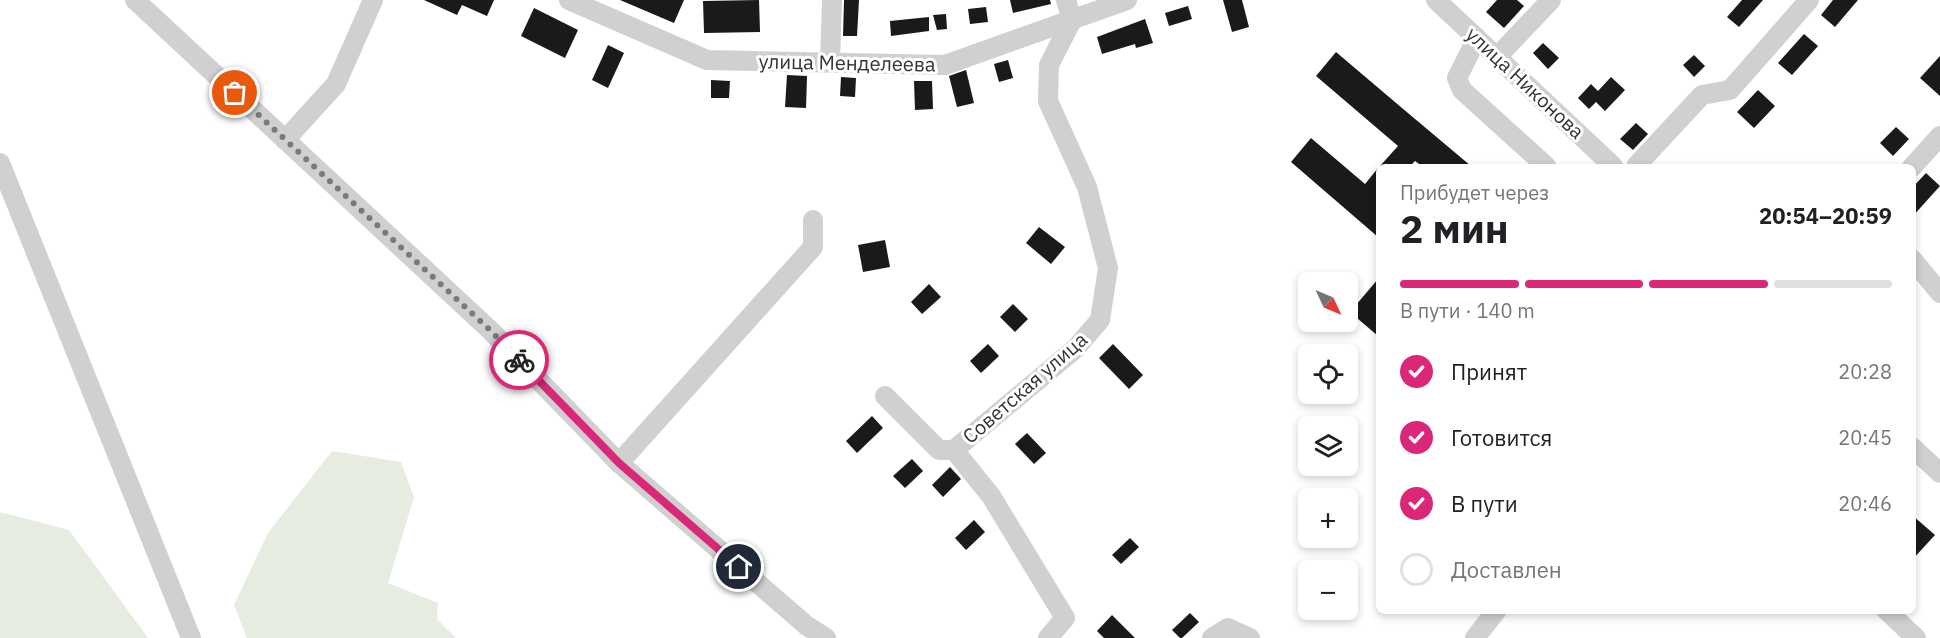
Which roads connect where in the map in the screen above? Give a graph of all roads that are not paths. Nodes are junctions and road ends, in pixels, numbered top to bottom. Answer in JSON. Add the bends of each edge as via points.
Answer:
{"nodes":[{"id":1,"x":135,"y":0,"type":"edge"},
{"id":2,"x":374,"y":0,"type":"edge"},
{"id":3,"x":569,"y":0,"type":"edge"},
{"id":4,"x":832,"y":0,"type":"edge"},
{"id":5,"x":1066,"y":0,"type":"edge"},
{"id":6,"x":1127,"y":0,"type":"edge"},
{"id":7,"x":1436,"y":0,"type":"edge"},
{"id":8,"x":1551,"y":0,"type":"edge"},
{"id":9,"x":1809,"y":0,"type":"edge"},
{"id":10,"x":1072,"y":20,"type":"junction"},
{"id":11,"x":1477,"y":38,"type":"junction"},
{"id":12,"x":1497,"y":57,"type":"junction"},
{"id":13,"x":830,"y":62,"type":"junction"},
{"id":14,"x":1940,"y":136,"type":"edge"},
{"id":15,"x":285,"y":140,"type":"junction"},
{"id":16,"x":0,"y":163,"type":"edge"},
{"id":17,"x":1544,"y":164,"type":"edge"},
{"id":18,"x":1611,"y":164,"type":"edge"},
{"id":19,"x":1637,"y":164,"type":"edge"},
{"id":20,"x":1915,"y":164,"type":"edge"},
{"id":21,"x":813,"y":220,"type":"dead end"},
{"id":22,"x":1916,"y":264,"type":"edge"},
{"id":23,"x":1940,"y":293,"type":"edge"},
{"id":24,"x":885,"y":396,"type":"dead end"},
{"id":25,"x":954,"y":450,"type":"junction"},
{"id":26,"x":1916,"y":451,"type":"edge"},
{"id":27,"x":619,"y":463,"type":"junction"},
{"id":28,"x":1940,"y":474,"type":"edge"},
{"id":29,"x":1494,"y":614,"type":"edge"},
{"id":30,"x":1890,"y":614,"type":"edge"},
{"id":31,"x":191,"y":638,"type":"edge"},
{"id":32,"x":826,"y":638,"type":"edge"},
{"id":33,"x":1048,"y":638,"type":"edge"},
{"id":34,"x":1212,"y":638,"type":"edge"},
{"id":35,"x":1250,"y":638,"type":"edge"},
{"id":36,"x":1475,"y":638,"type":"edge"},
{"id":37,"x":1916,"y":638,"type":"edge"}],
"edges":[{"from":1,"to":15,"type":"street"},
{"from":2,"to":15,"type":"street","via":[[336,84]]},
{"from":3,"to":13,"type":"street","name":"улица Менделеева","via":[[707,60]]},
{"from":4,"to":13,"type":"street"},
{"from":5,"to":10,"type":"street"},
{"from":6,"to":10,"type":"street","name":"улица Менделеева"},
{"from":7,"to":11,"type":"street","name":"улица Никонова"},
{"from":8,"to":12,"type":"street"},
{"from":9,"to":19,"type":"street","via":[[1730,90],[1702,95]]},
{"from":10,"to":13,"type":"street","name":"улица Менделеева","via":[[945,65]]},
{"from":10,"to":25,"type":"street","name":"Советская улица","via":[[1049,65],[1048,101],[1087,187],[1108,268],[1101,320],[1075,349]]},
{"from":11,"to":12,"type":"street","name":"улица Никонова"},
{"from":11,"to":17,"type":"street","via":[[1457,78],[1462,90]]},
{"from":12,"to":18,"type":"street","name":"улица Никонова"},
{"from":14,"to":20,"type":"street"},
{"from":15,"to":27,"type":"street","via":[[491,331]]},
{"from":16,"to":31,"type":"street"},
{"from":21,"to":27,"type":"street","via":[[813,247]]},
{"from":22,"to":23,"type":"street"},
{"from":24,"to":25,"type":"street","name":"Советская улица","via":[[939,450]]},
{"from":25,"to":33,"type":"street","name":"Советская улица","via":[[991,496],[1065,618]]},
{"from":26,"to":28,"type":"street"},
{"from":27,"to":32,"type":"street","via":[[807,626]]},
{"from":29,"to":36,"type":"street"},
{"from":30,"to":37,"type":"street"},
{"from":34,"to":35,"type":"street","via":[[1228,628]]}]}
